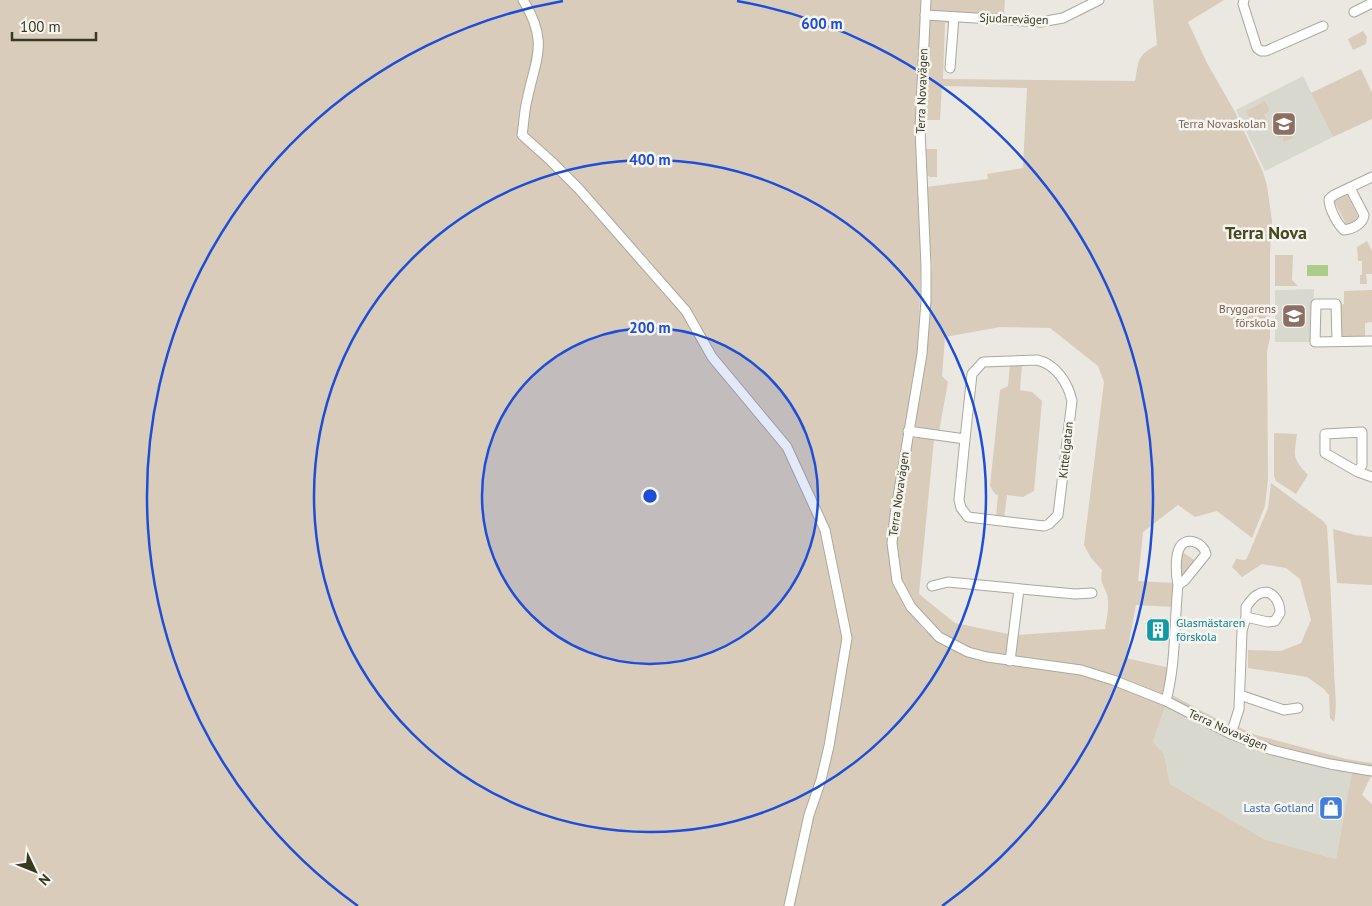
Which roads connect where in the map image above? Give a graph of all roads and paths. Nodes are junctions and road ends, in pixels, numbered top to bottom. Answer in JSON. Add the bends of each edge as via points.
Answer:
{"nodes":[{"id":1,"x":523,"y":0,"type":"edge"},
{"id":2,"x":926,"y":0,"type":"edge"},
{"id":3,"x":1099,"y":0,"type":"edge"},
{"id":4,"x":1244,"y":0,"type":"edge"},
{"id":5,"x":1372,"y":3,"type":"edge"},
{"id":6,"x":1354,"y":12,"type":"dead end"},
{"id":7,"x":925,"y":15,"type":"junction"},
{"id":8,"x":954,"y":17,"type":"junction"},
{"id":9,"x":1323,"y":26,"type":"dead end"},
{"id":10,"x":950,"y":68,"type":"dead end"},
{"id":11,"x":1372,"y":178,"type":"edge"},
{"id":12,"x":1350,"y":188,"type":"junction"},
{"id":13,"x":1337,"y":341,"type":"junction"},
{"id":14,"x":1372,"y":341,"type":"edge"},
{"id":15,"x":908,"y":431,"type":"junction"},
{"id":16,"x":965,"y":439,"type":"junction"},
{"id":17,"x":1358,"y":472,"type":"junction"},
{"id":18,"x":1372,"y":477,"type":"edge"},
{"id":19,"x":1178,"y":585,"type":"junction"},
{"id":20,"x":932,"y":586,"type":"dead end"},
{"id":21,"x":1019,"y":589,"type":"junction"},
{"id":22,"x":1092,"y":593,"type":"dead end"},
{"id":23,"x":1246,"y":617,"type":"dead end"},
{"id":24,"x":1010,"y":661,"type":"junction"},
{"id":25,"x":1240,"y":695,"type":"junction"},
{"id":26,"x":1166,"y":701,"type":"junction"},
{"id":27,"x":1298,"y":708,"type":"dead end"},
{"id":28,"x":1231,"y":734,"type":"junction"},
{"id":29,"x":1372,"y":771,"type":"edge"},
{"id":30,"x":789,"y":906,"type":"edge"}],
"edges":[{"from":1,"to":30,"type":"street","via":[[537,26],[539,48],[522,135],[578,189],[686,311],[712,357],[787,446],[824,530],[847,638],[829,746],[809,815]]},
{"from":2,"to":7,"type":"street","name":"Terra Novavägen"},
{"from":3,"to":8,"type":"street","name":"Sjudarevägen","via":[[1069,16],[1046,22]]},
{"from":4,"to":9,"type":"street","via":[[1257,48],[1261,51]]},
{"from":5,"to":6,"type":"street"},
{"from":7,"to":8,"type":"street","name":"Sjudarevägen"},
{"from":7,"to":15,"type":"street","name":"Terra Novavägen","via":[[920,129],[926,300],[922,354]]},
{"from":8,"to":10,"type":"street"},
{"from":11,"to":12,"type":"street"},
{"from":12,"to":12,"type":"street","via":[[1329,199],[1344,230],[1361,223],[1364,215]]},
{"from":13,"to":13,"type":"street","via":[[1336,304],[1316,304],[1315,342]]},
{"from":13,"to":14,"type":"street"},
{"from":15,"to":16,"type":"street"},
{"from":15,"to":24,"type":"street","name":"Terra Novavägen","via":[[892,543],[897,581],[911,607],[939,637],[968,652]]},
{"from":16,"to":16,"type":"street","name":"Kittelgatan","via":[[959,500],[968,517],[1044,526],[1058,515],[1072,401],[1062,376],[1037,360],[978,365],[972,374]]},
{"from":17,"to":17,"type":"street","via":[[1362,465],[1362,432],[1325,434],[1325,453]]},
{"from":17,"to":18,"type":"street"},
{"from":19,"to":19,"type":"street","via":[[1180,547],[1184,543],[1195,542],[1203,547],[1206,554]]},
{"from":19,"to":26,"type":"street","via":[[1175,640]]},
{"from":20,"to":21,"type":"street","via":[[948,582]]},
{"from":21,"to":22,"type":"street"},
{"from":21,"to":24,"type":"street"},
{"from":23,"to":25,"type":"street","via":[[1242,631]]},
{"from":24,"to":26,"type":"street","name":"Terra Novavägen","via":[[1080,670]]},
{"from":25,"to":27,"type":"street","via":[[1284,710]]},
{"from":25,"to":28,"type":"street"},
{"from":26,"to":28,"type":"street","name":"Terra Novavägen"},
{"from":28,"to":29,"type":"street","name":"Terra Novavägen","via":[[1286,754]]}]}
